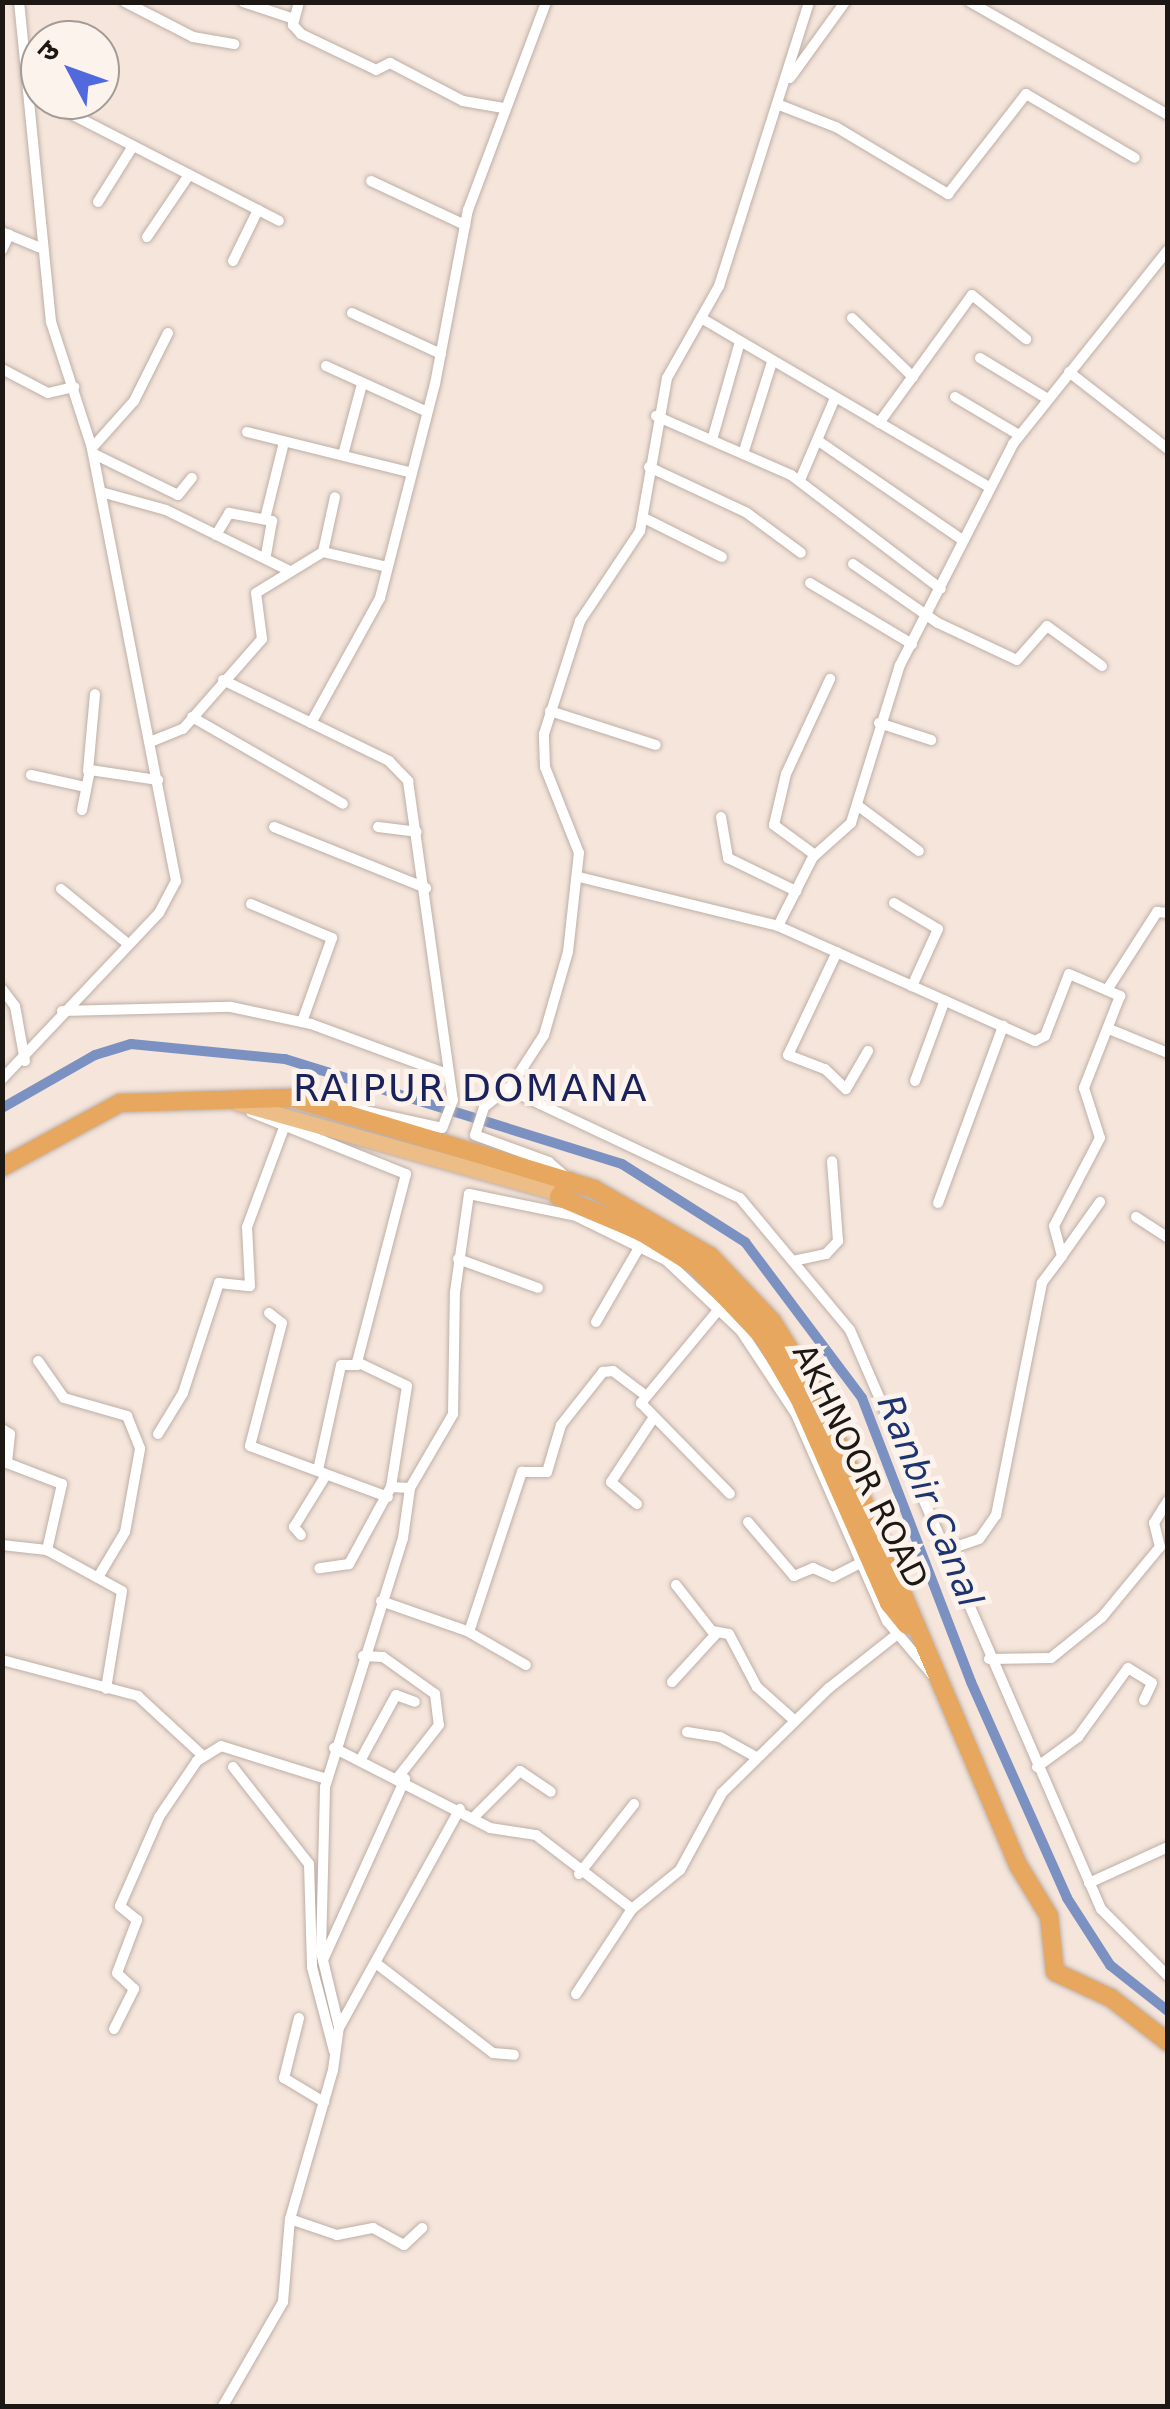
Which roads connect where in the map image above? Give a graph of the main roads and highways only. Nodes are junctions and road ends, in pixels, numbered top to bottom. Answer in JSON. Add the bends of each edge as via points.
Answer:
{"nodes":[{"id":1,"x":236,"y":1102,"type":"junction"},
{"id":2,"x":2,"y":1166,"type":"edge"},
{"id":3,"x":565,"y":1188,"type":"junction"},
{"id":4,"x":1168,"y":2042,"type":"edge"}],
"edges":[{"from":1,"to":2,"type":"highway","name":"AKHNOOR ROAD","via":[[120,1102]]},
{"from":1,"to":3,"type":"main road"},
{"from":1,"to":3,"type":"highway","name":"AKHNOOR ROAD","via":[[321,1104]]},
{"from":3,"to":4,"type":"highway","name":"AKHNOOR ROAD","via":[[678,1232],[772,1320],[819,1397],[922,1646],[1048,1916],[1055,1972],[1111,1998]]}]}
